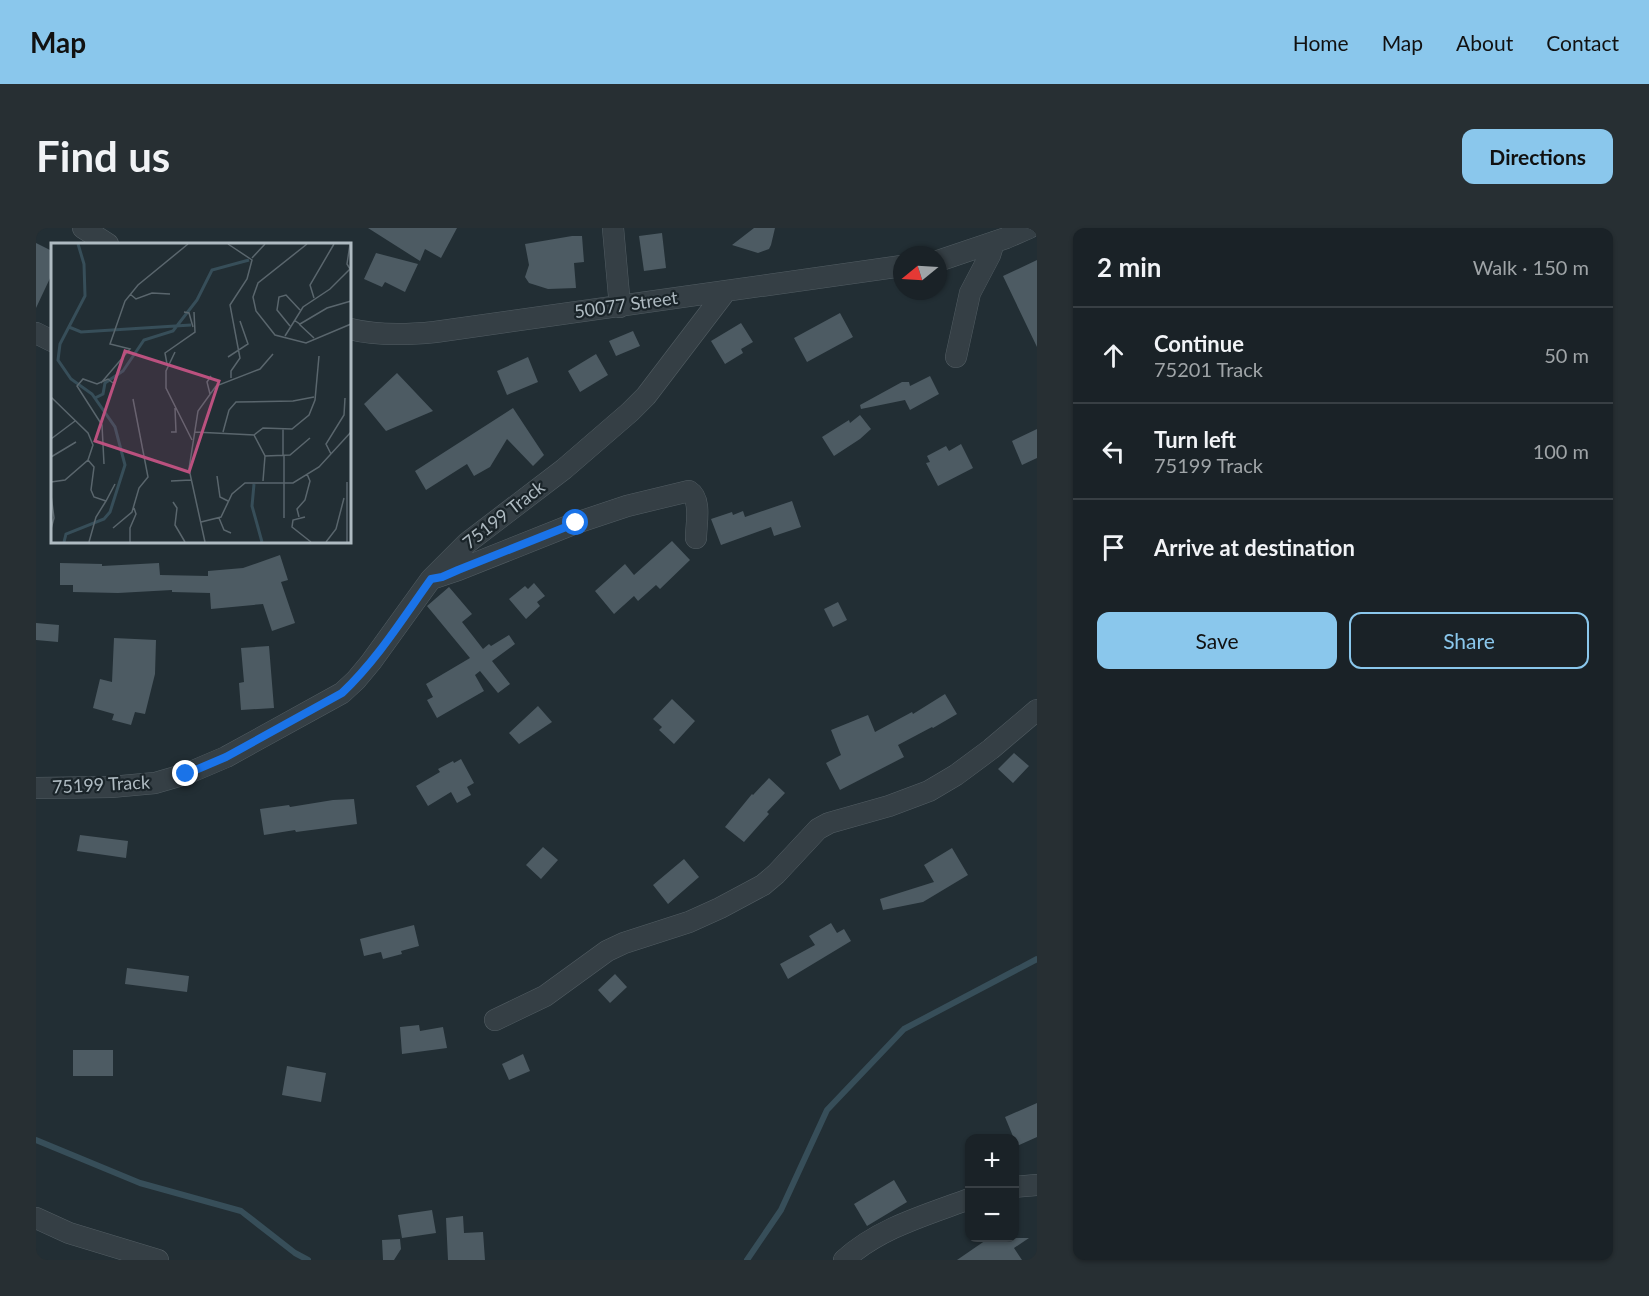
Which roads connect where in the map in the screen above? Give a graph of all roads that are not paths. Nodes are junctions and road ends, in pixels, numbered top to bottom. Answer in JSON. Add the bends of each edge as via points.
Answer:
{"nodes":[{"id":1,"x":83,"y":228,"type":"edge"},
{"id":2,"x":612,"y":228,"type":"edge"},
{"id":3,"x":1029,"y":228,"type":"edge"},
{"id":4,"x":994,"y":242,"type":"junction"},
{"id":5,"x":106,"y":243,"type":"edge"},
{"id":6,"x":947,"y":258,"type":"edge"},
{"id":7,"x":893,"y":267,"type":"edge"},
{"id":8,"x":726,"y":291,"type":"junction"},
{"id":9,"x":620,"y":307,"type":"junction"},
{"id":10,"x":351,"y":329,"type":"edge"},
{"id":11,"x":36,"y":333,"type":"edge"},
{"id":12,"x":51,"y":340,"type":"edge"},
{"id":13,"x":956,"y":357,"type":"dead end"},
{"id":14,"x":696,"y":538,"type":"dead end"},
{"id":15,"x":431,"y":579,"type":"junction"},
{"id":16,"x":1037,"y":710,"type":"edge"},
{"id":17,"x":39,"y":790,"type":"edge"},
{"id":18,"x":495,"y":1020,"type":"dead end"},
{"id":19,"x":1037,"y":1185,"type":"edge"},
{"id":20,"x":1019,"y":1187,"type":"edge"},
{"id":21,"x":965,"y":1200,"type":"edge"},
{"id":22,"x":36,"y":1218,"type":"edge"},
{"id":23,"x":158,"y":1260,"type":"edge"},
{"id":24,"x":844,"y":1260,"type":"edge"}],
"edges":[{"from":1,"to":5,"type":"street"},
{"from":2,"to":9,"type":"street"},
{"from":3,"to":4,"type":"street"},
{"from":4,"to":6,"type":"street"},
{"from":4,"to":13,"type":"street","via":[[970,293]]},
{"from":7,"to":8,"type":"street","name":"50077 Street"},
{"from":8,"to":9,"type":"street","name":"50077 Street"},
{"from":8,"to":15,"type":"street","name":"75199 Track","via":[[630,412],[564,469],[467,543]]},
{"from":9,"to":10,"type":"street","name":"50077 Street","via":[[399,336]]},
{"from":11,"to":12,"type":"street"},
{"from":14,"to":15,"type":"street","via":[[695,496],[689,491],[679,492],[576,523]]},
{"from":15,"to":17,"type":"street","name":"75199 Track","via":[[356,680],[342,693],[272,733],[186,774],[154,783]]},
{"from":16,"to":18,"type":"street","via":[[991,749],[929,791],[829,823],[818,829],[763,885],[688,922],[607,951],[545,996]]},
{"from":19,"to":20,"type":"street"},
{"from":21,"to":24,"type":"street","via":[[881,1234]]},
{"from":22,"to":23,"type":"street","via":[[69,1233]]}]}
